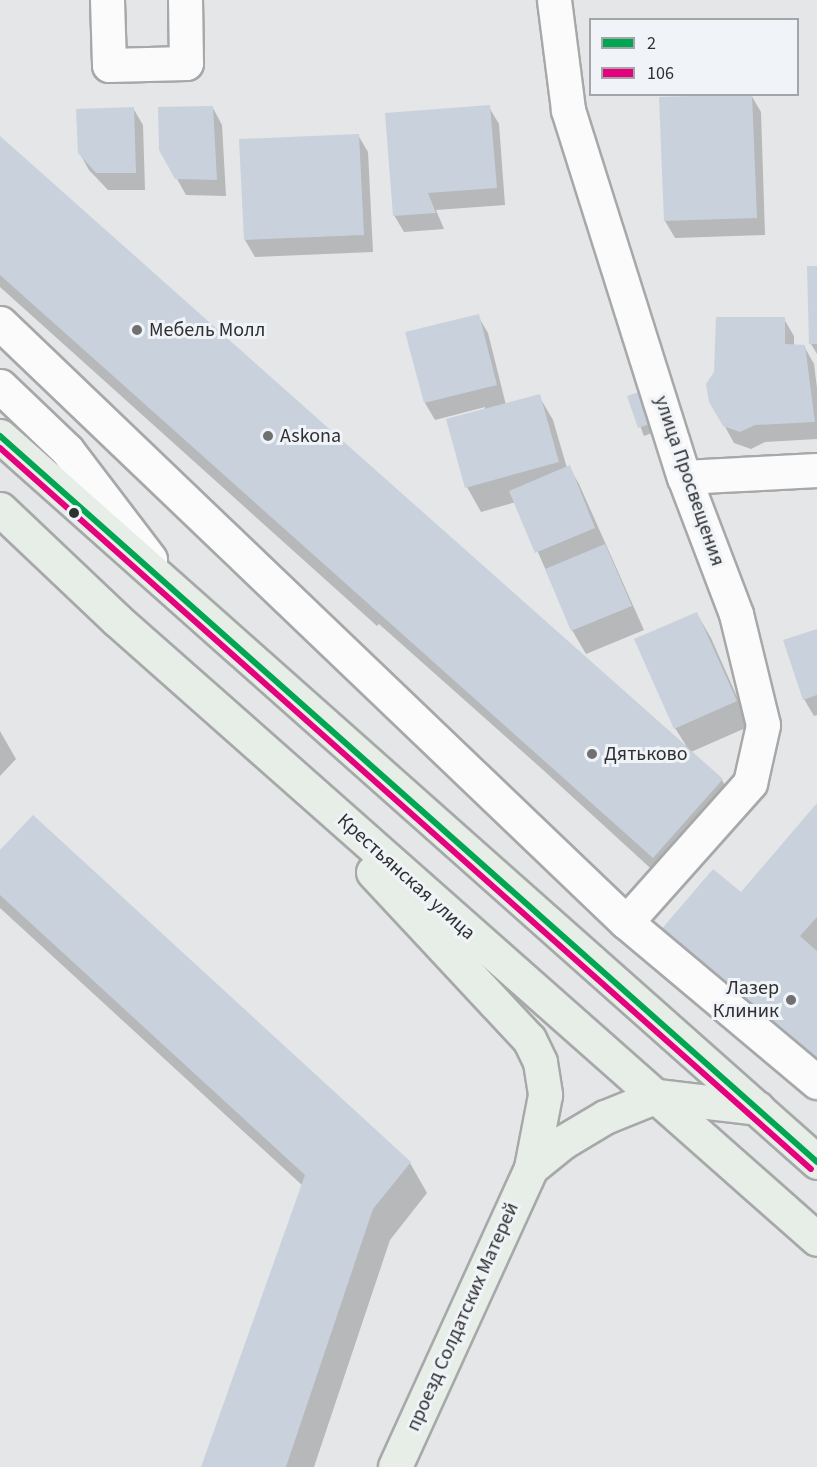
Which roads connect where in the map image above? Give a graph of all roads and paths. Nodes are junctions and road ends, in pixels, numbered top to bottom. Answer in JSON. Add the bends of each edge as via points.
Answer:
{"nodes":[{"id":1,"x":107,"y":0,"type":"edge"},
{"id":2,"x":185,"y":0,"type":"edge"},
{"id":3,"x":554,"y":0,"type":"edge"},
{"id":4,"x":0,"y":323,"type":"edge"},
{"id":5,"x":0,"y":386,"type":"edge"},
{"id":6,"x":0,"y":436,"type":"edge"},
{"id":7,"x":817,"y":470,"type":"edge"},
{"id":8,"x":684,"y":477,"type":"junction"},
{"id":9,"x":0,"y":509,"type":"edge"},
{"id":10,"x":179,"y":596,"type":"junction"},
{"id":11,"x":329,"y":809,"type":"junction"},
{"id":12,"x":626,"y":922,"type":"junction"},
{"id":13,"x":817,"y":1082,"type":"edge"},
{"id":14,"x":657,"y":1096,"type":"junction"},
{"id":15,"x":757,"y":1108,"type":"junction"},
{"id":16,"x":817,"y":1162,"type":"edge"},
{"id":17,"x":531,"y":1168,"type":"junction"},
{"id":18,"x":817,"y":1239,"type":"edge"},
{"id":19,"x":395,"y":1467,"type":"edge"}],
"edges":[{"from":1,"to":2,"type":"street","via":[[109,65],[186,63]]},
{"from":3,"to":8,"type":"street","name":"улица Просвещения","via":[[568,110]]},
{"from":4,"to":12,"type":"street"},
{"from":5,"to":10,"type":"street","via":[[67,450]]},
{"from":6,"to":10,"type":"main road"},
{"from":7,"to":8,"type":"street"},
{"from":8,"to":12,"type":"street","name":"улица Просвещения","via":[[736,614],[763,725],[750,783]]},
{"from":9,"to":11,"type":"main road","name":"Крестьянская улица","via":[[117,620]]},
{"from":10,"to":15,"type":"main road"},
{"from":11,"to":14,"type":"main road","name":"Крестьянская улица"},
{"from":11,"to":17,"type":"main road","name":"проезд Солдатских Матерей","via":[[381,883],[529,1039],[540,1062],[545,1095]]},
{"from":12,"to":13,"type":"street"},
{"from":14,"to":15,"type":"main road"},
{"from":14,"to":17,"type":"main road","name":"проезд Солдатских Матерей","via":[[605,1117],[563,1142]]},
{"from":14,"to":18,"type":"main road","name":"Крестьянская улица"},
{"from":15,"to":16,"type":"main road"},
{"from":17,"to":19,"type":"main road","name":"проезд Солдатских Матерей"}]}
